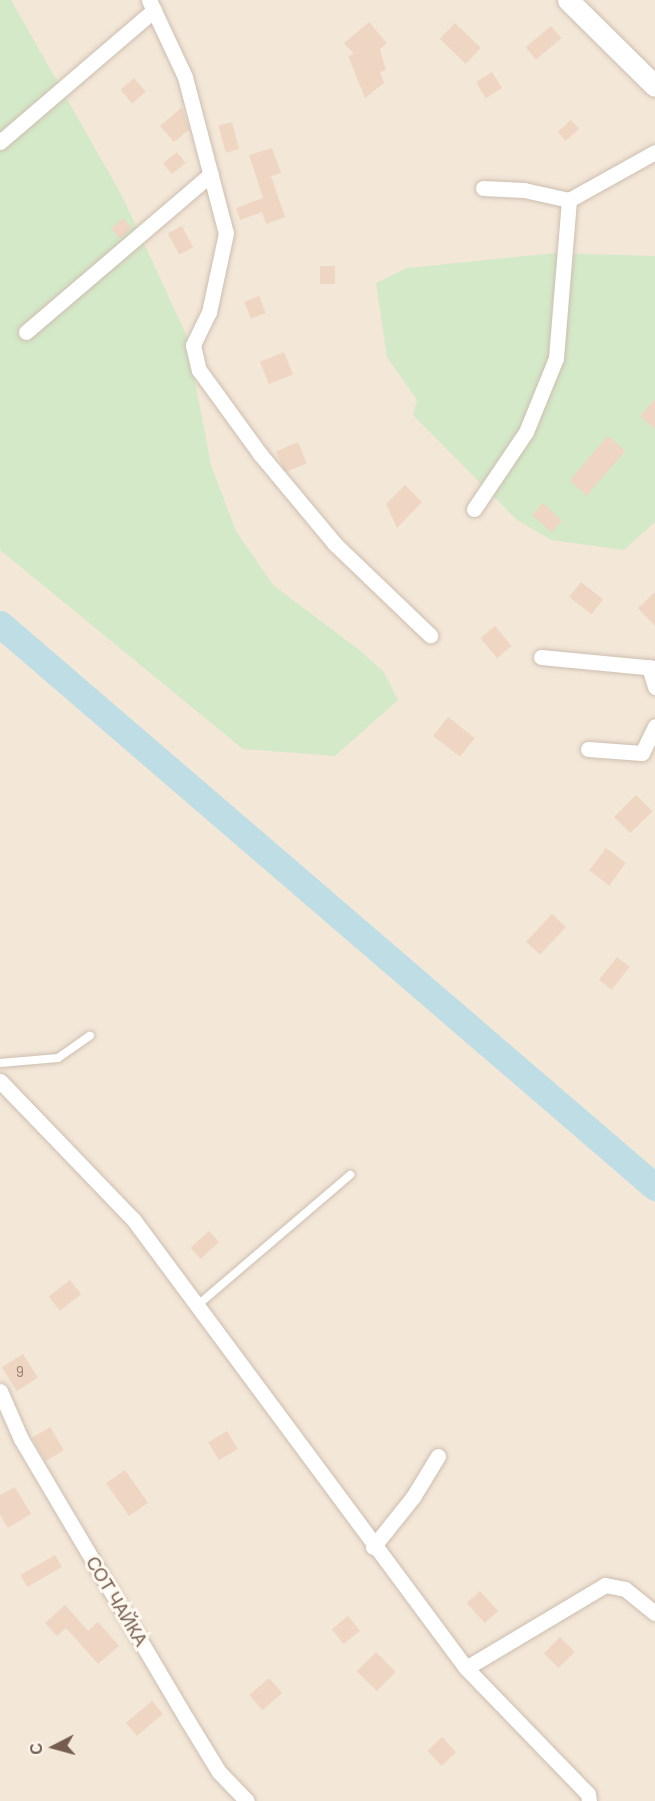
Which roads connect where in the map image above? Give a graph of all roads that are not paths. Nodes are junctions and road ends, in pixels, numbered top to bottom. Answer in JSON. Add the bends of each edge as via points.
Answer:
{"nodes":[{"id":1,"x":568,"y":0,"type":"edge"},
{"id":2,"x":152,"y":5,"type":"edge"},
{"id":3,"x":655,"y":86,"type":"edge"},
{"id":4,"x":0,"y":142,"type":"edge"},
{"id":5,"x":655,"y":152,"type":"edge"},
{"id":6,"x":211,"y":174,"type":"junction"},
{"id":7,"x":483,"y":188,"type":"dead end"},
{"id":8,"x":569,"y":200,"type":"junction"},
{"id":9,"x":26,"y":332,"type":"dead end"},
{"id":10,"x":474,"y":509,"type":"dead end"},
{"id":11,"x":430,"y":635,"type":"dead end"},
{"id":12,"x":541,"y":657,"type":"dead end"},
{"id":13,"x":652,"y":668,"type":"edge"},
{"id":14,"x":655,"y":687,"type":"edge"},
{"id":15,"x":655,"y":726,"type":"edge"},
{"id":16,"x":588,"y":749,"type":"dead end"},
{"id":17,"x":90,"y":1036,"type":"dead end"},
{"id":18,"x":0,"y":1063,"type":"edge"},
{"id":19,"x":0,"y":1081,"type":"edge"},
{"id":20,"x":350,"y":1175,"type":"dead end"},
{"id":21,"x":199,"y":1304,"type":"junction"},
{"id":22,"x":0,"y":1391,"type":"edge"},
{"id":23,"x":438,"y":1456,"type":"dead end"},
{"id":24,"x":373,"y":1547,"type":"junction"},
{"id":25,"x":655,"y":1613,"type":"edge"},
{"id":26,"x":466,"y":1668,"type":"junction"},
{"id":27,"x":247,"y":1801,"type":"edge"},
{"id":28,"x":589,"y":1801,"type":"edge"}],
"edges":[{"from":1,"to":3,"type":"main road"},
{"from":2,"to":4,"type":"street"},
{"from":2,"to":6,"type":"street","via":[[185,77]]},
{"from":5,"to":8,"type":"street"},
{"from":6,"to":9,"type":"street"},
{"from":6,"to":11,"type":"street","via":[[226,233],[209,312],[193,345],[199,370],[260,454],[335,544]]},
{"from":7,"to":8,"type":"street","via":[[524,190]]},
{"from":8,"to":10,"type":"street","via":[[556,358],[526,432]]},
{"from":12,"to":13,"type":"street"},
{"from":13,"to":14,"type":"street"},
{"from":15,"to":16,"type":"street","via":[[642,753]]},
{"from":17,"to":18,"type":"lane","via":[[58,1058]]},
{"from":19,"to":21,"type":"street","via":[[133,1219]]},
{"from":20,"to":21,"type":"lane"},
{"from":21,"to":24,"type":"street"},
{"from":22,"to":27,"type":"street","name":"СОТ ЧАЙКА","via":[[21,1439],[180,1708],[219,1772]]},
{"from":23,"to":24,"type":"street","via":[[413,1497]]},
{"from":24,"to":26,"type":"street"},
{"from":25,"to":26,"type":"street","via":[[625,1589],[605,1586]]},
{"from":26,"to":28,"type":"street","via":[[588,1794]]}]}
